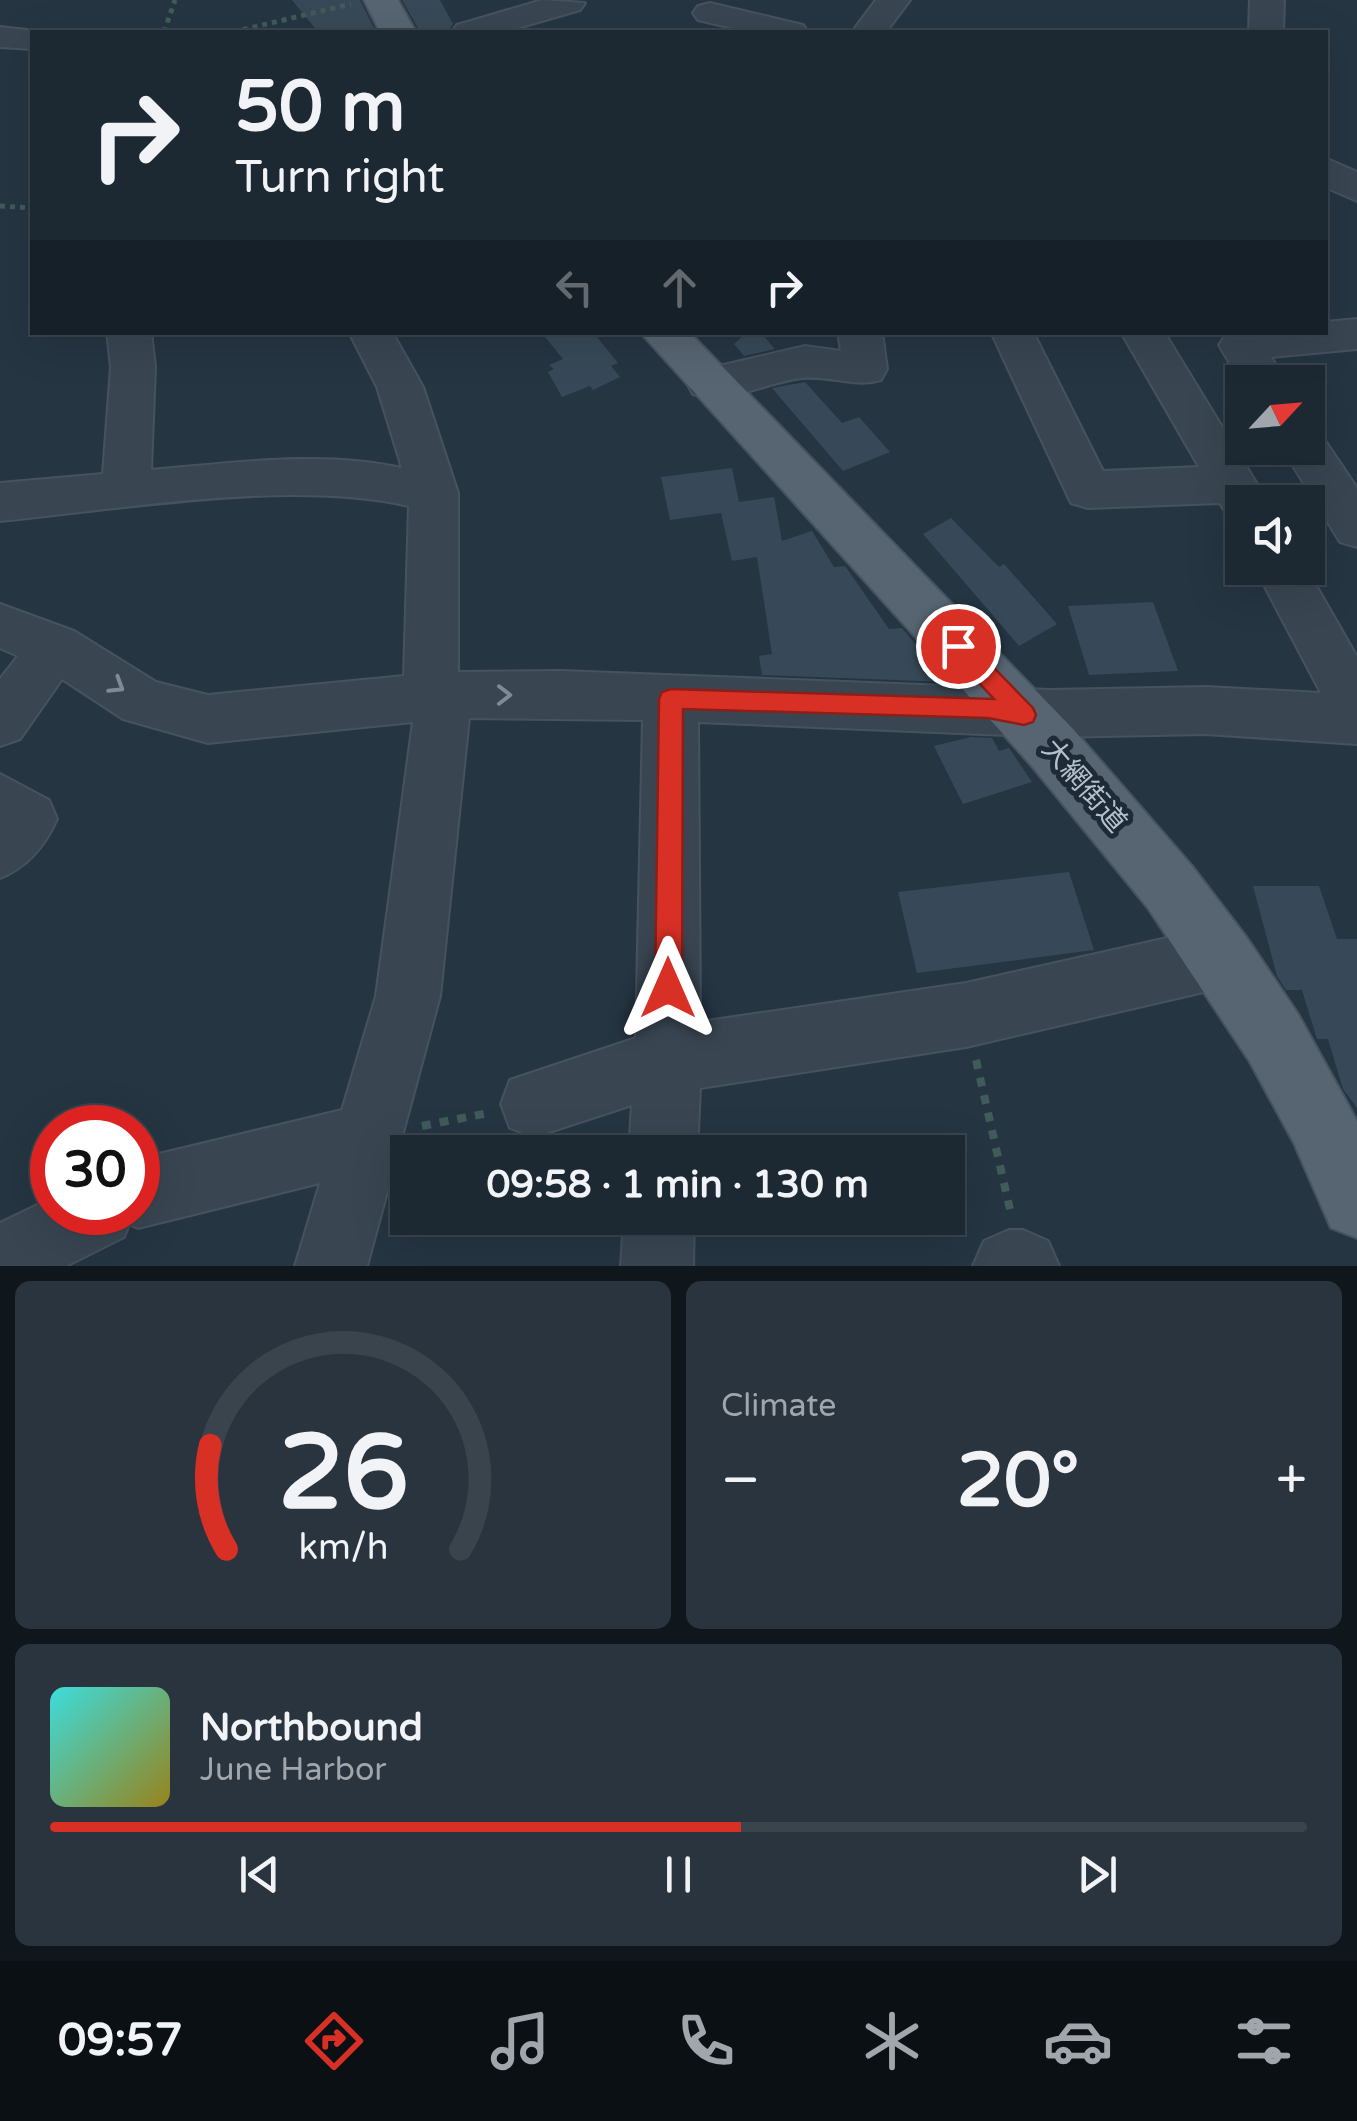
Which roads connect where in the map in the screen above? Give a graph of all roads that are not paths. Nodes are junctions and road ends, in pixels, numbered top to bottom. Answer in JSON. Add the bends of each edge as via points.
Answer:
{"nodes":[{"id":1,"x":893,"y":0,"type":"edge"},
{"id":2,"x":1267,"y":0,"type":"edge"},
{"id":3,"x":370,"y":1,"type":"edge"},
{"id":4,"x":567,"y":2,"type":"edge"},
{"id":5,"x":712,"y":10,"type":"edge"},
{"id":6,"x":396,"y":30,"type":"edge"},
{"id":7,"x":476,"y":30,"type":"edge"},
{"id":8,"x":588,"y":30,"type":"edge"},
{"id":9,"x":783,"y":30,"type":"edge"},
{"id":10,"x":870,"y":30,"type":"edge"},
{"id":11,"x":1266,"y":30,"type":"edge"},
{"id":12,"x":0,"y":36,"type":"edge"},
{"id":13,"x":30,"y":39,"type":"edge"},
{"id":14,"x":1357,"y":334,"type":"edge"},
{"id":15,"x":129,"y":335,"type":"edge"},
{"id":16,"x":372,"y":335,"type":"edge"},
{"id":17,"x":665,"y":335,"type":"edge"},
{"id":18,"x":860,"y":335,"type":"edge"},
{"id":19,"x":1015,"y":335,"type":"edge"},
{"id":20,"x":1144,"y":335,"type":"edge"},
{"id":21,"x":1253,"y":365,"type":"edge"},
{"id":22,"x":709,"y":383,"type":"junction"},
{"id":23,"x":1317,"y":465,"type":"edge"},
{"id":24,"x":1233,"y":485,"type":"edge"},
{"id":25,"x":126,"y":492,"type":"junction"},
{"id":26,"x":434,"y":493,"type":"junction"},
{"id":27,"x":1225,"y":493,"type":"edge"},
{"id":28,"x":0,"y":502,"type":"edge"},
{"id":29,"x":1352,"y":513,"type":"edge"},
{"id":30,"x":1289,"y":585,"type":"edge"},
{"id":31,"x":0,"y":626,"type":"edge"},
{"id":32,"x":55,"y":647,"type":"junction"},
{"id":33,"x":437,"y":695,"type":"junction"},
{"id":34,"x":671,"y":699,"type":"junction"},
{"id":35,"x":1357,"y":707,"type":"edge"},
{"id":36,"x":1024,"y":715,"type":"junction"},
{"id":37,"x":1357,"y":720,"type":"edge"},
{"id":38,"x":0,"y":722,"type":"edge"},
{"id":39,"x":0,"y":800,"type":"edge"},
{"id":40,"x":0,"y":850,"type":"edge"},
{"id":41,"x":1222,"y":957,"type":"junction"},
{"id":42,"x":668,"y":1060,"type":"junction"},
{"id":43,"x":534,"y":1104,"type":"road end"},
{"id":44,"x":664,"y":1135,"type":"edge"},
{"id":45,"x":366,"y":1138,"type":"junction"},
{"id":46,"x":160,"y":1188,"type":"edge"},
{"id":47,"x":1357,"y":1202,"type":"edge"},
{"id":48,"x":53,"y":1235,"type":"edge"},
{"id":49,"x":659,"y":1235,"type":"edge"},
{"id":50,"x":0,"y":1261,"type":"edge"},
{"id":51,"x":331,"y":1266,"type":"edge"},
{"id":52,"x":657,"y":1266,"type":"edge"}],
"edges":[{"from":1,"to":10,"type":"street"},
{"from":2,"to":11,"type":"street"},
{"from":3,"to":6,"type":"main road"},
{"from":4,"to":7,"type":"street"},
{"from":4,"to":8,"type":"street"},
{"from":5,"to":9,"type":"street"},
{"from":12,"to":13,"type":"street"},
{"from":14,"to":21,"type":"street","via":[[1241,346]]},
{"from":15,"to":25,"type":"street"},
{"from":16,"to":26,"type":"street","via":[[400,386]]},
{"from":17,"to":22,"type":"main road","name":"大網街道"},
{"from":18,"to":22,"type":"street","via":[[865,369],[804,362]]},
{"from":19,"to":27,"type":"street","via":[[1088,490]]},
{"from":20,"to":24,"type":"street"},
{"from":22,"to":36,"type":"main road","name":"大網街道"},
{"from":23,"to":29,"type":"street"},
{"from":25,"to":26,"type":"street","via":[[263,478],[375,480]]},
{"from":25,"to":28,"type":"street"},
{"from":26,"to":33,"type":"street"},
{"from":30,"to":35,"type":"street"},
{"from":31,"to":32,"type":"street"},
{"from":32,"to":33,"type":"street","one_way":true,"via":[[142,702],[208,720]]},
{"from":32,"to":38,"type":"street"},
{"from":33,"to":34,"type":"street","one_way":true},
{"from":33,"to":45,"type":"street","via":[[408,996]]},
{"from":34,"to":36,"type":"street","via":[[988,708]]},
{"from":34,"to":42,"type":"street"},
{"from":36,"to":37,"type":"street","via":[[1202,710]]},
{"from":36,"to":41,"type":"main road","name":"大網街道","via":[[1103,802]]},
{"from":39,"to":40,"type":"street","via":[[28,820]]},
{"from":41,"to":42,"type":"street","via":[[966,1015]]},
{"from":41,"to":47,"type":"main road","name":"大網街道","via":[[1312,1104]]},
{"from":42,"to":43,"type":"street"},
{"from":42,"to":44,"type":"street"},
{"from":45,"to":46,"type":"street"},
{"from":45,"to":51,"type":"street"},
{"from":48,"to":50,"type":"street"},
{"from":49,"to":52,"type":"street"}]}
